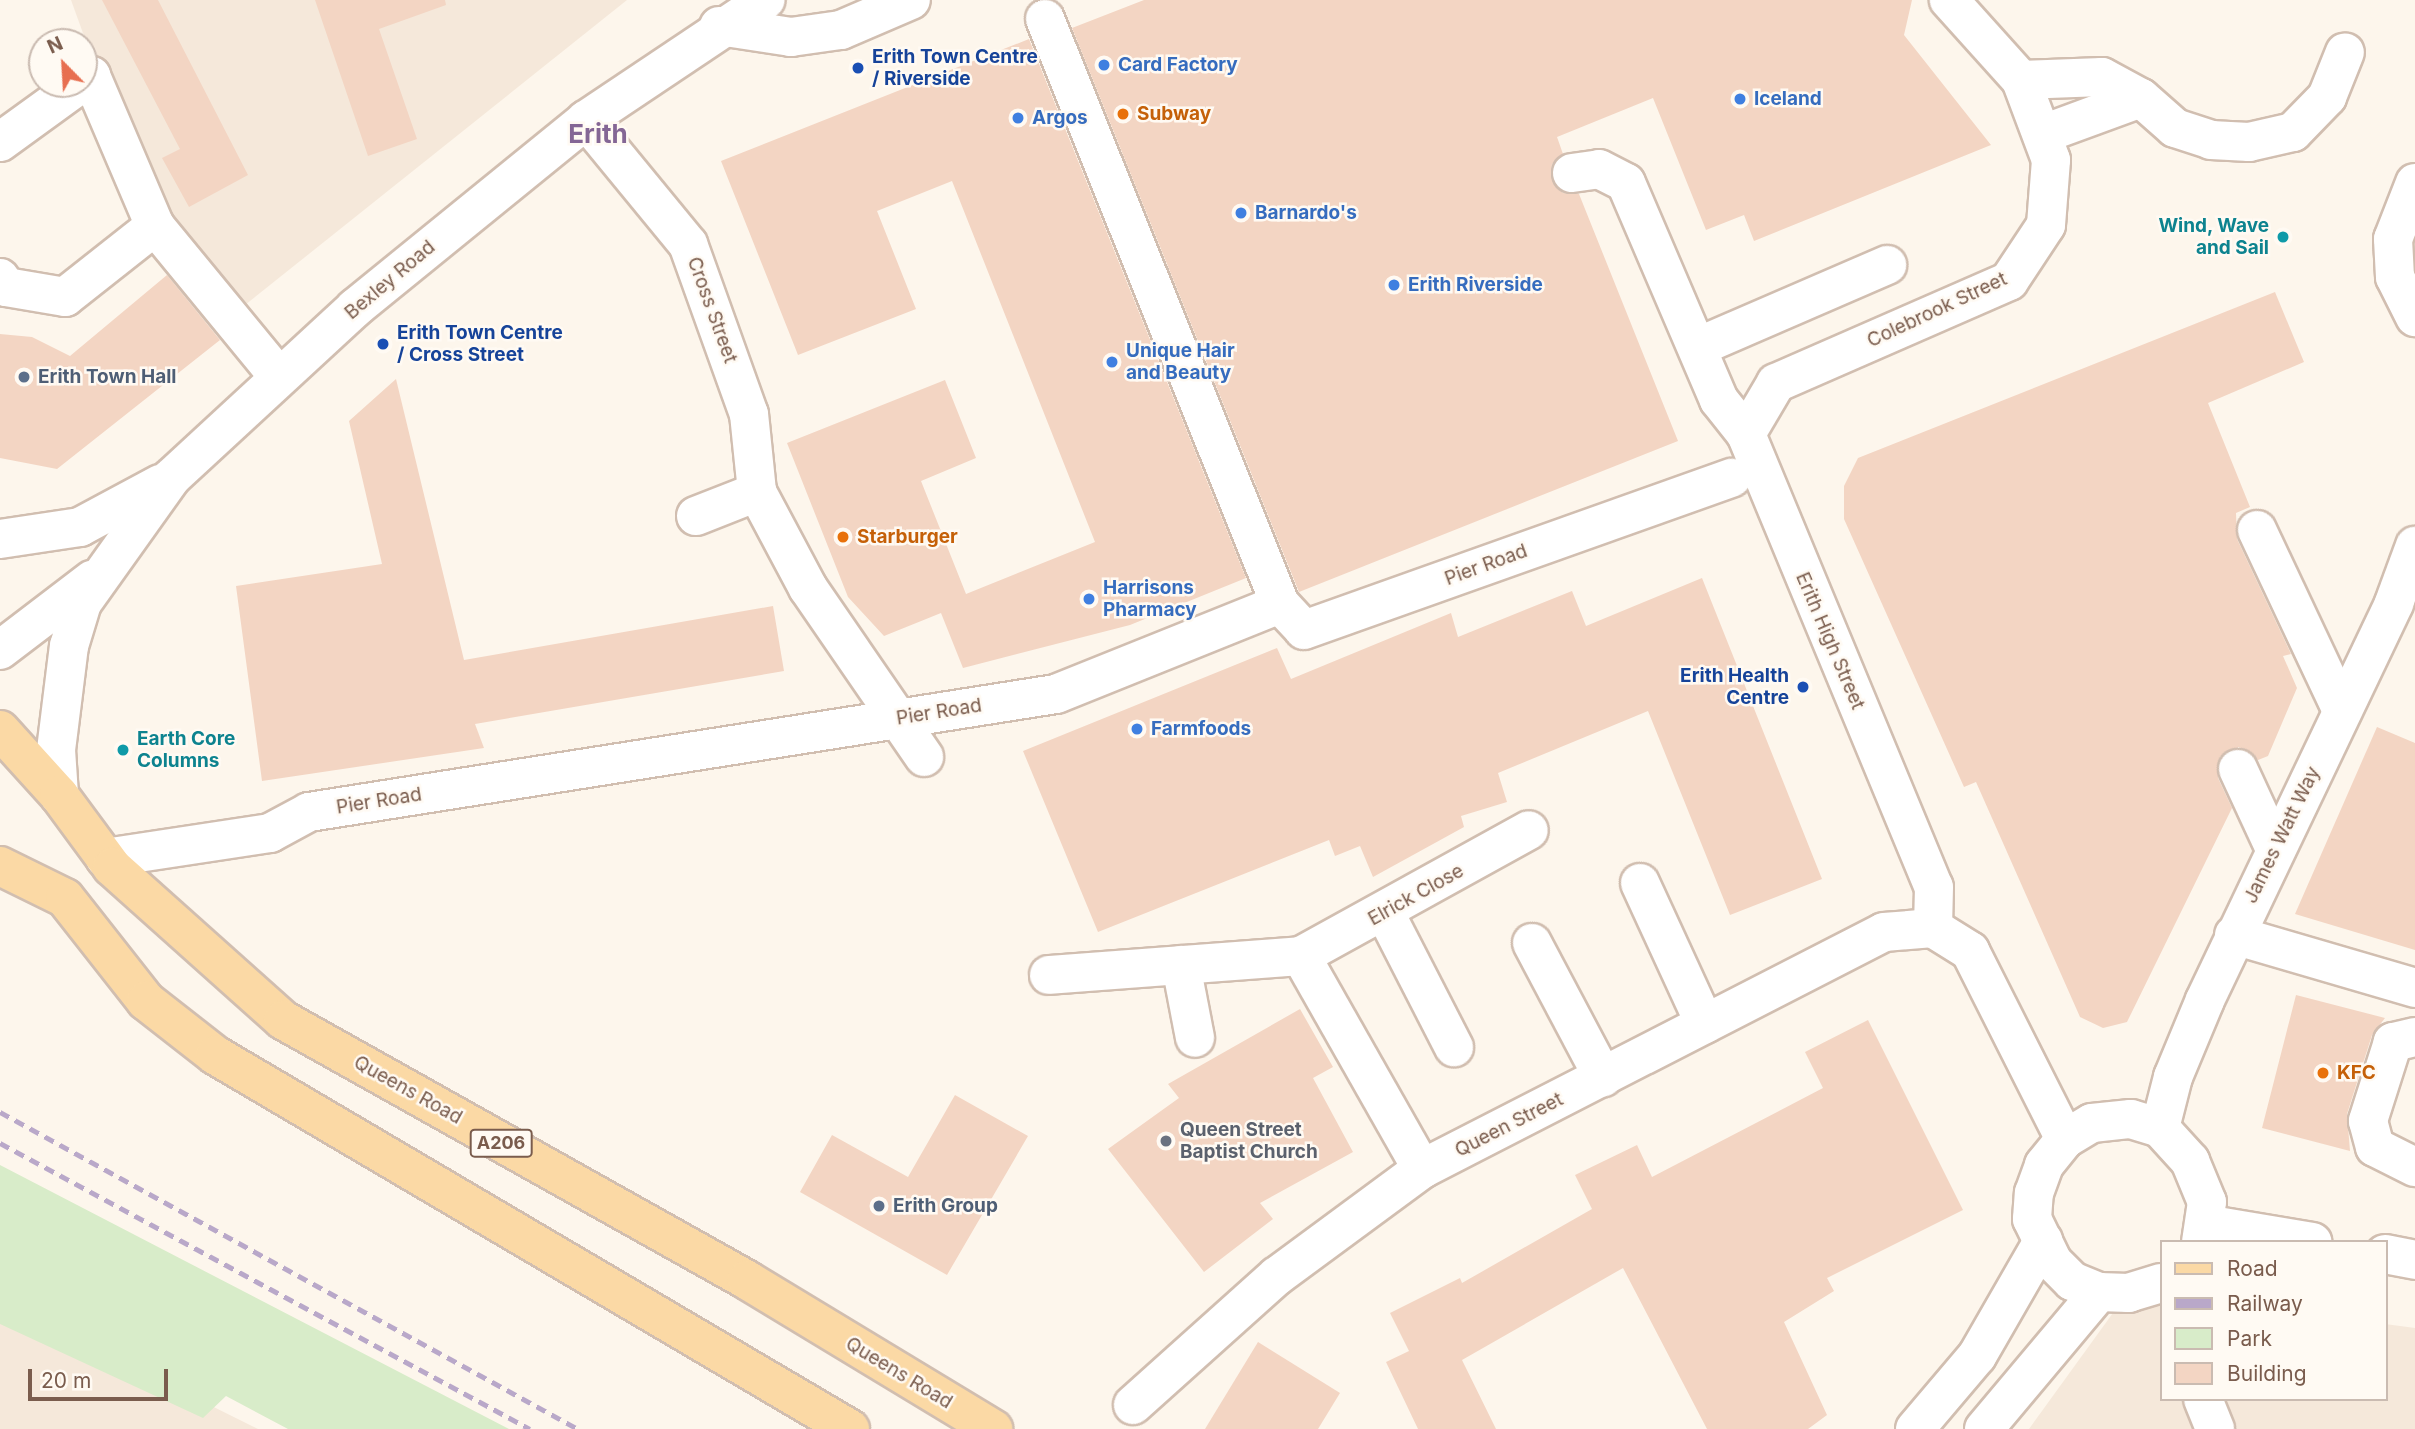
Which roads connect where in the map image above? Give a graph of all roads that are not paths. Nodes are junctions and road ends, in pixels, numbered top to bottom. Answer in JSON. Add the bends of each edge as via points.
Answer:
{"nodes":[{"id":1,"x":765,"y":0,"type":"edge"},
{"id":2,"x":911,"y":0,"type":"edge"},
{"id":3,"x":1950,"y":0,"type":"edge"},
{"id":4,"x":1045,"y":19,"type":"dead end"},
{"id":5,"x":719,"y":26,"type":"junction"},
{"id":6,"x":2345,"y":52,"type":"dead end"},
{"id":7,"x":2021,"y":80,"type":"junction"},
{"id":8,"x":98,"y":92,"type":"edge"},
{"id":9,"x":61,"y":98,"type":"edge"},
{"id":10,"x":2141,"y":98,"type":"junction"},
{"id":11,"x":586,"y":120,"type":"junction"},
{"id":12,"x":2043,"y":134,"type":"junction"},
{"id":13,"x":0,"y":142,"type":"edge"},
{"id":14,"x":1572,"y":173,"type":"dead end"},
{"id":15,"x":2415,"y":183,"type":"edge"},
{"id":16,"x":155,"y":226,"type":"junction"},
{"id":17,"x":1887,"y":265,"type":"dead end"},
{"id":18,"x":0,"y":278,"type":"edge"},
{"id":19,"x":2415,"y":317,"type":"edge"},
{"id":20,"x":1700,"y":346,"type":"junction"},
{"id":21,"x":278,"y":376,"type":"junction"},
{"id":22,"x":1746,"y":435,"type":"junction"},
{"id":23,"x":171,"y":478,"type":"junction"},
{"id":24,"x":1732,"y":478,"type":"dead end"},
{"id":25,"x":757,"y":492,"type":"junction"},
{"id":26,"x":696,"y":516,"type":"dead end"},
{"id":27,"x":2257,"y":530,"type":"dead end"},
{"id":28,"x":0,"y":540,"type":"edge"},
{"id":29,"x":2415,"y":547,"type":"edge"},
{"id":30,"x":99,"y":575,"type":"junction"},
{"id":31,"x":1280,"y":604,"type":"junction"},
{"id":32,"x":0,"y":650,"type":"edge"},
{"id":33,"x":2342,"y":711,"type":"junction"},
{"id":34,"x":898,"y":719,"type":"junction"},
{"id":35,"x":0,"y":730,"type":"edge"},
{"id":36,"x":924,"y":757,"type":"dead end"},
{"id":37,"x":2238,"y":769,"type":"dead end"},
{"id":38,"x":59,"y":795,"type":"junction"},
{"id":39,"x":1529,"y":830,"type":"dead end"},
{"id":40,"x":2275,"y":849,"type":"junction"},
{"id":41,"x":105,"y":858,"type":"junction"},
{"id":42,"x":0,"y":866,"type":"edge"},
{"id":43,"x":1640,"y":883,"type":"dead end"},
{"id":44,"x":1385,"y":913,"type":"junction"},
{"id":45,"x":1933,"y":928,"type":"junction"},
{"id":46,"x":2234,"y":935,"type":"junction"},
{"id":47,"x":1532,"y":943,"type":"dead end"},
{"id":48,"x":1301,"y":956,"type":"junction"},
{"id":49,"x":1181,"y":965,"type":"junction"},
{"id":50,"x":1049,"y":975,"type":"dead end"},
{"id":51,"x":2415,"y":988,"type":"edge"},
{"id":52,"x":1705,"y":1024,"type":"junction"},
{"id":53,"x":2415,"y":1037,"type":"edge"},
{"id":54,"x":1195,"y":1038,"type":"dead end"},
{"id":55,"x":1454,"y":1047,"type":"dead end"},
{"id":56,"x":1603,"y":1077,"type":"junction"},
{"id":57,"x":2160,"y":1128,"type":"junction"},
{"id":58,"x":2066,"y":1139,"type":"junction"},
{"id":59,"x":2415,"y":1167,"type":"edge"},
{"id":60,"x":1422,"y":1169,"type":"junction"},
{"id":61,"x":2203,"y":1233,"type":"edge"},
{"id":62,"x":2288,"y":1240,"type":"edge"},
{"id":63,"x":2043,"y":1241,"type":"junction"},
{"id":64,"x":2387,"y":1254,"type":"edge"},
{"id":65,"x":2415,"y":1260,"type":"edge"},
{"id":66,"x":2160,"y":1287,"type":"edge"},
{"id":67,"x":2099,"y":1292,"type":"junction"},
{"id":68,"x":2204,"y":1401,"type":"edge"},
{"id":69,"x":1133,"y":1405,"type":"dead end"},
{"id":70,"x":850,"y":1429,"type":"edge"},
{"id":71,"x":993,"y":1429,"type":"edge"},
{"id":72,"x":1915,"y":1429,"type":"edge"},
{"id":73,"x":1984,"y":1429,"type":"edge"},
{"id":74,"x":2215,"y":1429,"type":"edge"}],
"edges":[{"from":1,"to":5,"type":"street","name":"Bexley Road"},
{"from":2,"to":5,"type":"street","via":[[841,30],[791,37]]},
{"from":3,"to":7,"type":"street","name":"Colebrook Street"},
{"from":4,"to":31,"type":"street"},
{"from":5,"to":11,"type":"street","name":"Bexley Road"},
{"from":6,"to":10,"type":"street","via":[[2327,97],[2293,132],[2249,142],[2211,140],[2175,128]]},
{"from":7,"to":10,"type":"street","via":[[2102,77]]},
{"from":7,"to":12,"type":"street","name":"Colebrook Street"},
{"from":8,"to":16,"type":"street"},
{"from":9,"to":13,"type":"street"},
{"from":10,"to":12,"type":"street"},
{"from":11,"to":21,"type":"street","name":"Bexley Road"},
{"from":11,"to":25,"type":"street","name":"Cross Street","via":[[688,244],[749,414]]},
{"from":12,"to":22,"type":"street","name":"Colebrook Street","via":[[2051,160],[2046,225],[2010,281],[1776,383]]},
{"from":14,"to":20,"type":"street","name":"Erith High Street","via":[[1598,169],[1626,183]]},
{"from":15,"to":19,"type":"street","via":[[2393,239],[2395,277]]},
{"from":16,"to":18,"type":"street","via":[[65,297],[6,287]]},
{"from":16,"to":21,"type":"street"},
{"from":17,"to":20,"type":"street"},
{"from":20,"to":22,"type":"street","name":"Erith High Street","via":[[1719,400]]},
{"from":21,"to":23,"type":"street","name":"Bexley Road"},
{"from":22,"to":45,"type":"street","name":"Erith High Street","via":[[1934,887]]},
{"from":23,"to":28,"type":"street","via":[[80,527]]},
{"from":23,"to":30,"type":"street","name":"Bexley Road"},
{"from":24,"to":31,"type":"street","name":"Pier Road","via":[[1304,630]]},
{"from":25,"to":26,"type":"street"},
{"from":25,"to":34,"type":"street","name":"Cross Street","via":[[808,588]]},
{"from":27,"to":33,"type":"street"},
{"from":29,"to":33,"type":"street","name":"James Watt Way"},
{"from":30,"to":32,"type":"street","name":"Bexley Road"},
{"from":30,"to":38,"type":"street","name":"Bexley Road","via":[[82,603],[69,646],[55,750]]},
{"from":31,"to":34,"type":"street","name":"Pier Road","via":[[1056,694]]},
{"from":33,"to":40,"type":"street","name":"James Watt Way"},
{"from":34,"to":36,"type":"street","name":"Cross Street"},
{"from":34,"to":41,"type":"street","name":"Pier Road","via":[[309,812],[270,833]]},
{"from":35,"to":38,"type":"main road","name":"Queens Road","number":"A206"},
{"from":37,"to":40,"type":"street"},
{"from":38,"to":41,"type":"main road","name":"Queens Road","number":"A206"},
{"from":39,"to":44,"type":"street","name":"Elrick Close"},
{"from":40,"to":46,"type":"street","name":"James Watt Way"},
{"from":41,"to":71,"type":"main road","name":"Queens Road","number":"A206","via":[[284,1020],[747,1280]]},
{"from":42,"to":70,"type":"main road","via":[[65,898],[146,1001],[223,1061]]},
{"from":43,"to":52,"type":"street"},
{"from":44,"to":48,"type":"street","name":"Elrick Close"},
{"from":44,"to":55,"type":"street"},
{"from":45,"to":52,"type":"street","name":"Queen Street","via":[[1884,932]]},
{"from":45,"to":58,"type":"street","via":[[1970,951]]},
{"from":46,"to":51,"type":"street"},
{"from":46,"to":57,"type":"street","name":"James Watt Way","via":[[2173,1077]]},
{"from":47,"to":56,"type":"street"},
{"from":48,"to":49,"type":"street","name":"Elrick Close"},
{"from":48,"to":60,"type":"street"},
{"from":49,"to":50,"type":"street","name":"Elrick Close"},
{"from":49,"to":54,"type":"street"},
{"from":52,"to":56,"type":"street","name":"Queen Street"},
{"from":53,"to":59,"type":"street","via":[[2393,1042],[2368,1121],[2375,1147]]},
{"from":56,"to":60,"type":"street","name":"Queen Street"},
{"from":57,"to":58,"type":"street","via":[[2131,1119],[2105,1122]]},
{"from":57,"to":61,"type":"street","via":[[2190,1161],[2207,1202]]},
{"from":58,"to":63,"type":"street","via":[[2044,1164],[2034,1193],[2032,1219]]},
{"from":60,"to":69,"type":"street","name":"Queen Street","via":[[1277,1276]]},
{"from":61,"to":62,"type":"street"},
{"from":63,"to":67,"type":"street","via":[[2072,1281]]},
{"from":63,"to":72,"type":"street","via":[[1977,1356]]},
{"from":64,"to":65,"type":"street"},
{"from":66,"to":67,"type":"street"},
{"from":67,"to":73,"type":"street"},
{"from":68,"to":74,"type":"street"}]}
